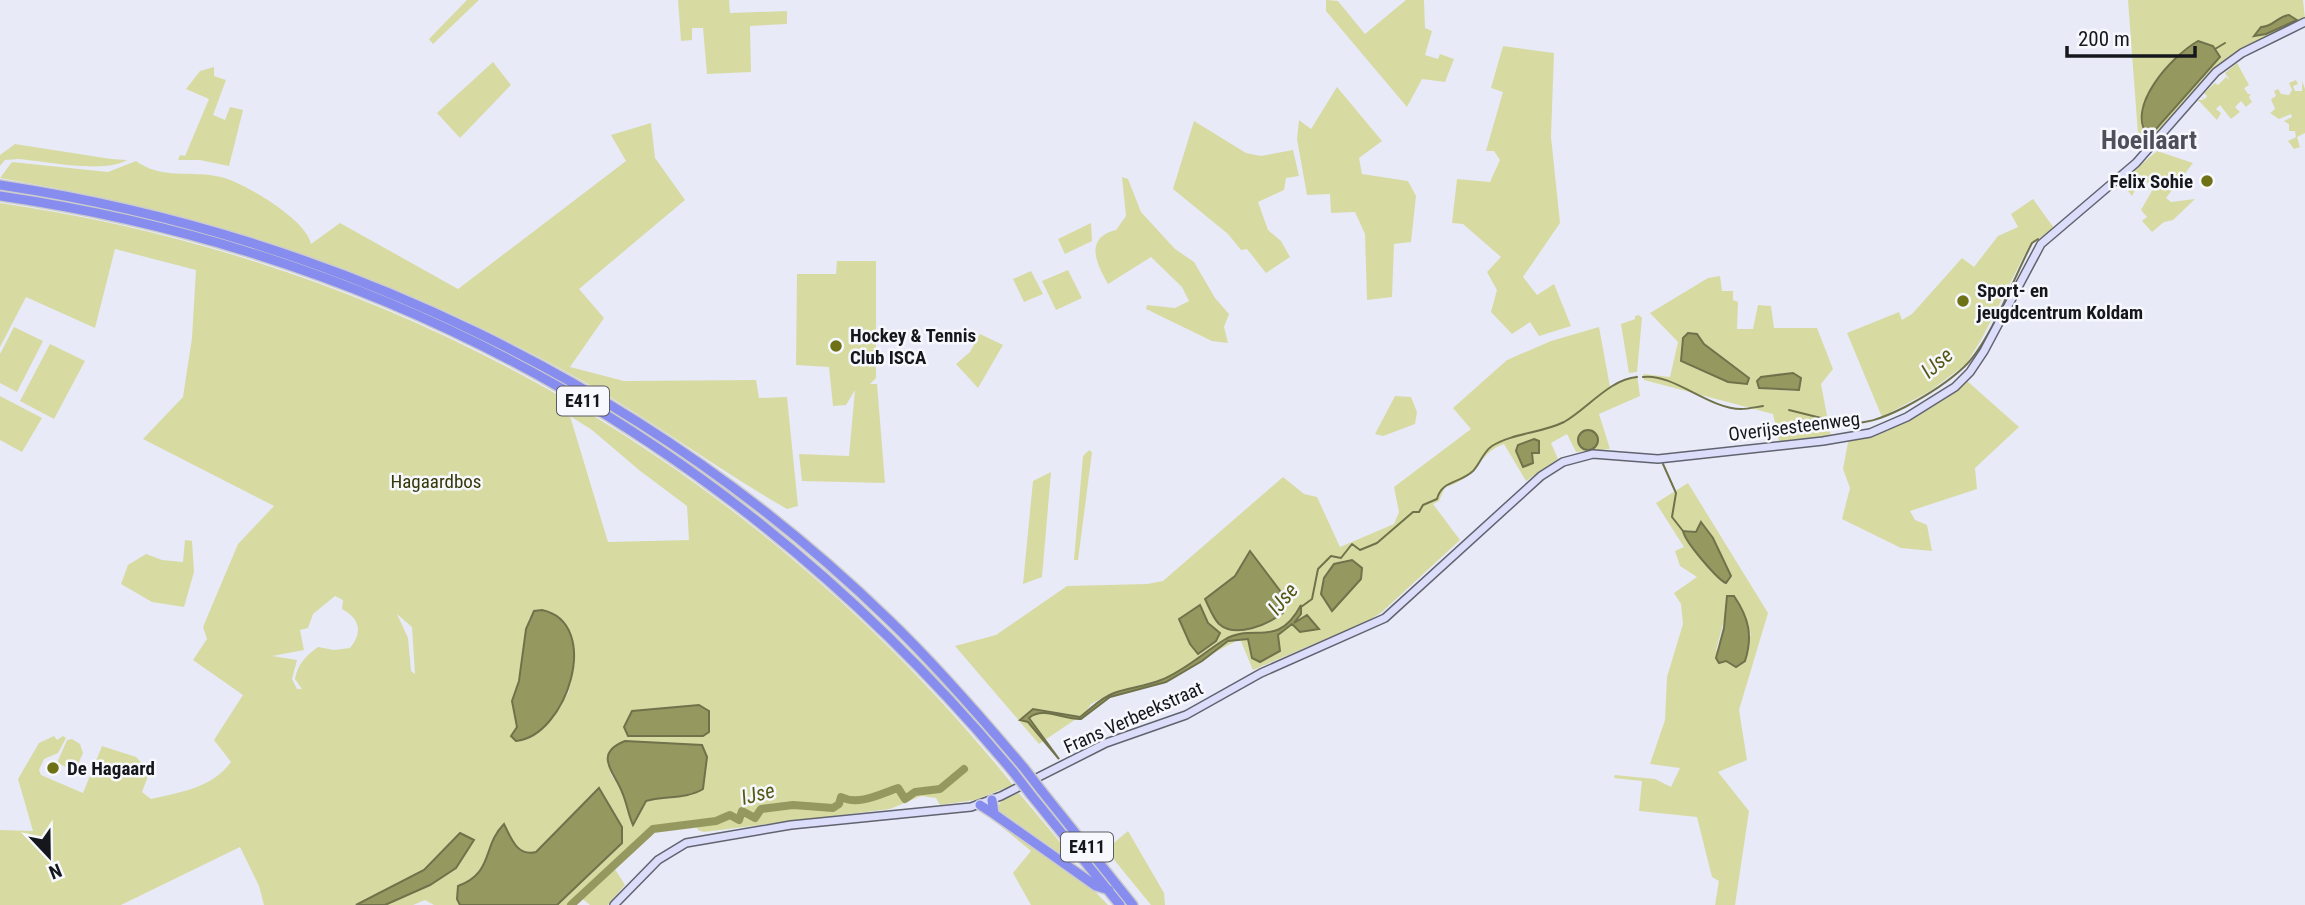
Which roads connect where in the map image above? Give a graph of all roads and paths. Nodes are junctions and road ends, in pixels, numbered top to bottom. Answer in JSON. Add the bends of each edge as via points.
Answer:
{"nodes":[{"id":1,"x":2305,"y":22,"type":"edge"},
{"id":2,"x":0,"y":185,"type":"edge"},
{"id":3,"x":0,"y":196,"type":"edge"},
{"id":4,"x":1664,"y":458,"type":"joint"},
{"id":5,"x":992,"y":800,"type":"junction"},
{"id":6,"x":980,"y":804,"type":"junction"},
{"id":7,"x":994,"y":814,"type":"junction"},
{"id":8,"x":1108,"y":890,"type":"junction"},
{"id":9,"x":614,"y":905,"type":"edge"},
{"id":10,"x":1120,"y":905,"type":"edge"},
{"id":11,"x":1133,"y":905,"type":"edge"}],
"edges":[{"from":1,"to":4,"type":"main road","name":"Overijsesteenweg","via":[[2242,53],[2216,72],[2152,146],[2036,250],[1984,351],[1955,387],[1907,417],[1870,433]]},
{"from":2,"to":11,"type":"highway","number":"E411","bridge":true,"via":[[124,207],[220,232],[327,268],[466,326],[610,404],[711,471],[808,547],[915,646],[1024,768]]},
{"from":3,"to":8,"type":"highway","number":"E411","bridge":true,"via":[[104,214],[222,244],[346,287],[462,336],[571,394],[704,479],[801,555],[903,649],[1014,773]]},
{"from":4,"to":5,"type":"main road","name":"Frans Verbeekstraat","via":[[1600,453],[1563,462],[1541,476],[1377,623],[1261,673],[1186,715],[1106,743]]},
{"from":5,"to":6,"type":"main road","name":"Frans Verbeekstraat"},
{"from":5,"to":7,"type":"highway"},
{"from":6,"to":7,"type":"highway"},
{"from":6,"to":9,"type":"main road","name":"Frans Verbeekstraat","via":[[696,840],[658,860]]},
{"from":7,"to":8,"type":"highway"},
{"from":8,"to":10,"type":"highway","number":"E411"}]}
